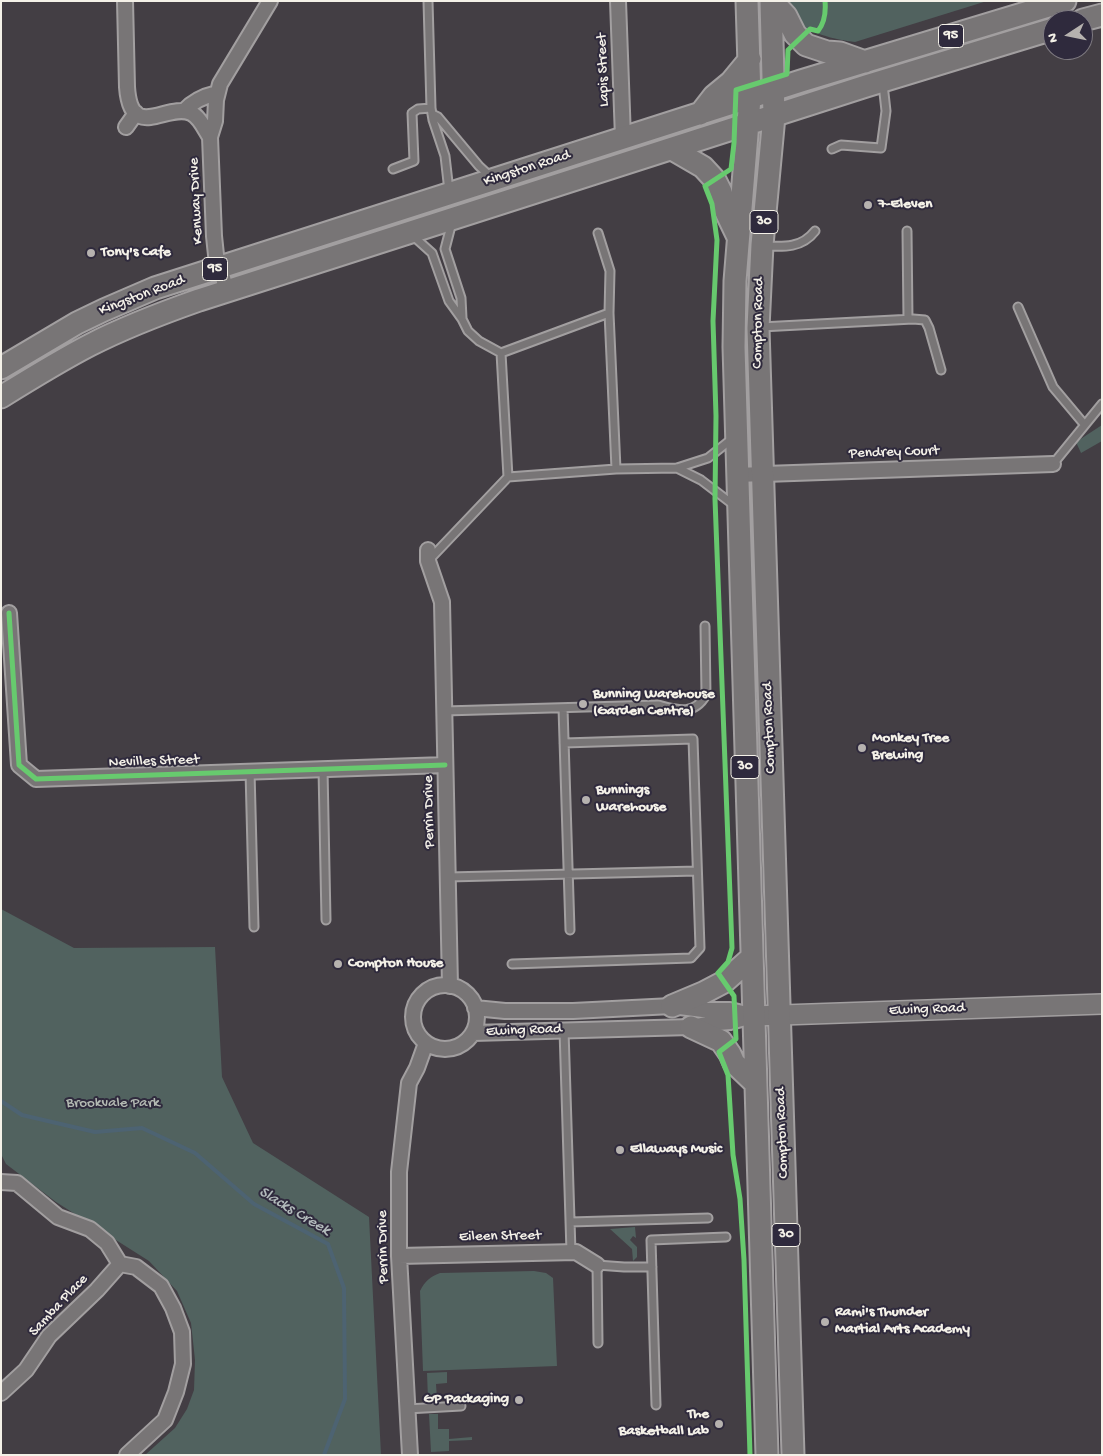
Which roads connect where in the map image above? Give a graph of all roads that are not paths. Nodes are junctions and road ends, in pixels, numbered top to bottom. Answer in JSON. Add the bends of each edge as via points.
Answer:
{"nodes":[{"id":1,"x":125,"y":1,"type":"edge"},
{"id":2,"x":270,"y":1,"type":"edge"},
{"id":3,"x":428,"y":1,"type":"edge"},
{"id":4,"x":618,"y":1,"type":"edge"},
{"id":5,"x":747,"y":1,"type":"edge"},
{"id":6,"x":772,"y":1,"type":"edge"},
{"id":7,"x":1065,"y":1,"type":"edge"},
{"id":8,"x":1043,"y":32,"type":"edge"},
{"id":9,"x":750,"y":59,"type":"junction"},
{"id":10,"x":864,"y":62,"type":"junction"},
{"id":11,"x":882,"y":81,"type":"junction"},
{"id":12,"x":774,"y":91,"type":"junction"},
{"id":13,"x":217,"y":93,"type":"junction"},
{"id":14,"x":750,"y":98,"type":"junction"},
{"id":15,"x":184,"y":111,"type":"junction"},
{"id":16,"x":431,"y":111,"type":"junction"},
{"id":17,"x":136,"y":113,"type":"junction"},
{"id":18,"x":700,"y":114,"type":"junction"},
{"id":19,"x":774,"y":116,"type":"junction"},
{"id":20,"x":748,"y":124,"type":"junction"},
{"id":21,"x":126,"y":128,"type":"dead end"},
{"id":22,"x":210,"y":137,"type":"junction"},
{"id":23,"x":623,"y":138,"type":"junction"},
{"id":24,"x":672,"y":149,"type":"junction"},
{"id":25,"x":832,"y":149,"type":"dead end"},
{"id":26,"x":392,"y":169,"type":"dead end"},
{"id":27,"x":494,"y":179,"type":"junction"},
{"id":28,"x":449,"y":194,"type":"junction"},
{"id":29,"x":453,"y":219,"type":"junction"},
{"id":30,"x":815,"y":231,"type":"dead end"},
{"id":31,"x":908,"y":231,"type":"dead end"},
{"id":32,"x":410,"y":233,"type":"junction"},
{"id":33,"x":598,"y":233,"type":"dead end"},
{"id":34,"x":739,"y":237,"type":"junction"},
{"id":35,"x":762,"y":245,"type":"junction"},
{"id":36,"x":219,"y":268,"type":"junction"},
{"id":37,"x":227,"y":291,"type":"junction"},
{"id":38,"x":1018,"y":307,"type":"dead end"},
{"id":39,"x":609,"y":314,"type":"junction"},
{"id":40,"x":462,"y":319,"type":"junction"},
{"id":41,"x":908,"y":319,"type":"junction"},
{"id":42,"x":758,"y":328,"type":"junction"},
{"id":43,"x":501,"y":353,"type":"junction"},
{"id":44,"x":1,"y":368,"type":"edge"},
{"id":45,"x":941,"y":370,"type":"dead end"},
{"id":46,"x":1,"y":397,"type":"edge"},
{"id":47,"x":1102,"y":404,"type":"edge"},
{"id":48,"x":1084,"y":424,"type":"junction"},
{"id":49,"x":736,"y":436,"type":"junction"},
{"id":50,"x":1053,"y":464,"type":"joint"},
{"id":51,"x":677,"y":468,"type":"junction"},
{"id":52,"x":616,"y":470,"type":"junction"},
{"id":53,"x":762,"y":474,"type":"junction"},
{"id":54,"x":736,"y":475,"type":"junction"},
{"id":55,"x":508,"y":477,"type":"junction"},
{"id":56,"x":738,"y":508,"type":"junction"},
{"id":57,"x":428,"y":556,"type":"joint"},
{"id":58,"x":9,"y":614,"type":"dead end"},
{"id":59,"x":705,"y":626,"type":"dead end"},
{"id":60,"x":563,"y":708,"type":"junction"},
{"id":61,"x":444,"y":711,"type":"junction"},
{"id":62,"x":564,"y":743,"type":"junction"},
{"id":63,"x":445,"y":765,"type":"junction"},
{"id":64,"x":323,"y":769,"type":"junction"},
{"id":65,"x":250,"y":771,"type":"junction"},
{"id":66,"x":697,"y":871,"type":"junction"},
{"id":67,"x":568,"y":874,"type":"junction"},
{"id":68,"x":448,"y":877,"type":"junction"},
{"id":69,"x":326,"y":920,"type":"dead end"},
{"id":70,"x":254,"y":927,"type":"dead end"},
{"id":71,"x":570,"y":930,"type":"dead end"},
{"id":72,"x":751,"y":958,"type":"junction"},
{"id":73,"x":512,"y":964,"type":"dead end"},
{"id":74,"x":450,"y":986,"type":"junction"},
{"id":75,"x":1102,"y":1004,"type":"edge"},
{"id":76,"x":672,"y":1006,"type":"junction"},
{"id":77,"x":476,"y":1008,"type":"junction"},
{"id":78,"x":778,"y":1014,"type":"junction"},
{"id":79,"x":753,"y":1016,"type":"junction"},
{"id":80,"x":691,"y":1027,"type":"junction"},
{"id":81,"x":564,"y":1030,"type":"junction"},
{"id":82,"x":473,"y":1033,"type":"junction"},
{"id":83,"x":426,"y":1043,"type":"junction"},
{"id":84,"x":756,"y":1083,"type":"junction"},
{"id":85,"x":1,"y":1182,"type":"edge"},
{"id":86,"x":708,"y":1218,"type":"dead end"},
{"id":87,"x":570,"y":1222,"type":"junction"},
{"id":88,"x":726,"y":1238,"type":"dead end"},
{"id":89,"x":571,"y":1252,"type":"junction"},
{"id":90,"x":399,"y":1256,"type":"junction"},
{"id":91,"x":120,"y":1264,"type":"junction"},
{"id":92,"x":597,"y":1265,"type":"junction"},
{"id":93,"x":652,"y":1267,"type":"junction"},
{"id":94,"x":598,"y":1343,"type":"dead end"},
{"id":95,"x":1,"y":1393,"type":"edge"},
{"id":96,"x":656,"y":1405,"type":"dead end"},
{"id":97,"x":461,"y":1406,"type":"dead end"},
{"id":98,"x":407,"y":1409,"type":"junction"},
{"id":99,"x":127,"y":1455,"type":"edge"},
{"id":100,"x":410,"y":1455,"type":"edge"},
{"id":101,"x":767,"y":1455,"type":"edge"},
{"id":102,"x":793,"y":1455,"type":"edge"}],
"edges":[{"from":1,"to":17,"type":"street","via":[[128,96]]},
{"from":2,"to":13,"type":"street","name":"Kenway Drive"},
{"from":3,"to":16,"type":"lane"},
{"from":4,"to":23,"type":"street","name":"Lapis Street"},
{"from":5,"to":9,"type":"main road","name":"Compton Road","number":"30"},
{"from":6,"to":10,"type":"main road","via":[[806,45]]},
{"from":6,"to":12,"type":"main road","name":"Compton Road","number":"30"},
{"from":7,"to":10,"type":"main road","name":"Kingston Road","number":"95"},
{"from":8,"to":11,"type":"main road","name":"Kingston Road","number":"95"},
{"from":9,"to":14,"type":"main road","name":"Compton Road","number":"30"},
{"from":9,"to":18,"type":"main road"},
{"from":10,"to":12,"type":"main road","name":"Kingston Road","number":"95"},
{"from":11,"to":19,"type":"main road","name":"Kingston Road","number":"95"},
{"from":11,"to":25,"type":"lane","via":[[886,106],[881,148],[841,145]]},
{"from":12,"to":14,"type":"main road","name":"Kingston Road","number":"95"},
{"from":12,"to":19,"type":"main road","name":"Compton Road","number":"30"},
{"from":13,"to":15,"type":"street","via":[[190,104]]},
{"from":13,"to":22,"type":"street","name":"Kenway Drive"},
{"from":14,"to":18,"type":"main road","name":"Kingston Road","number":"95"},
{"from":14,"to":20,"type":"main road","name":"Compton Road","number":"30"},
{"from":15,"to":17,"type":"street","via":[[153,118]]},
{"from":15,"to":22,"type":"street","name":"Kenway Drive","via":[[194,115]]},
{"from":16,"to":26,"type":"lane","via":[[418,109],[412,114],[414,161]]},
{"from":16,"to":27,"type":"lane"},
{"from":16,"to":28,"type":"lane","via":[[445,156]]},
{"from":17,"to":21,"type":"street"},
{"from":18,"to":23,"type":"main road","name":"Kingston Road","number":"95"},
{"from":19,"to":20,"type":"main road","name":"Kingston Road","number":"95"},
{"from":19,"to":35,"type":"main road","name":"Compton Road","number":"30"},
{"from":20,"to":24,"type":"main road","name":"Kingston Road","number":"95"},
{"from":20,"to":34,"type":"main road","name":"Compton Road","number":"30"},
{"from":22,"to":36,"type":"street","name":"Kenway Drive","via":[[214,236]]},
{"from":23,"to":27,"type":"main road","name":"Kingston Road","number":"95"},
{"from":24,"to":29,"type":"main road","name":"Kingston Road","number":"95"},
{"from":24,"to":34,"type":"main road","via":[[702,167],[715,180]]},
{"from":27,"to":28,"type":"main road","name":"Kingston Road","number":"95"},
{"from":28,"to":36,"type":"main road","name":"Kingston Road","number":"95"},
{"from":29,"to":32,"type":"main road","name":"Kingston Road","number":"95"},
{"from":29,"to":40,"type":"lane","via":[[445,249],[461,298]]},
{"from":30,"to":35,"type":"lane","via":[[795,246]]},
{"from":31,"to":41,"type":"lane"},
{"from":32,"to":37,"type":"main road","name":"Kingston Road","number":"95"},
{"from":32,"to":40,"type":"lane","via":[[432,253],[449,301]]},
{"from":33,"to":39,"type":"lane","via":[[610,271]]},
{"from":34,"to":49,"type":"main road","name":"Compton Road","number":"30","via":[[734,310]]},
{"from":35,"to":42,"type":"main road","name":"Compton Road","number":"30"},
{"from":36,"to":37,"type":"street","name":"Kenway Drive"},
{"from":36,"to":44,"type":"main road","name":"Kingston Road","number":"95","via":[[155,288],[104,310]]},
{"from":37,"to":46,"type":"main road","name":"Kingston Road","number":"95","via":[[92,344]]},
{"from":38,"to":48,"type":"lane","via":[[1053,386]]},
{"from":39,"to":43,"type":"lane"},
{"from":39,"to":52,"type":"lane"},
{"from":40,"to":43,"type":"lane","via":[[472,336]]},
{"from":41,"to":42,"type":"lane"},
{"from":41,"to":45,"type":"lane","via":[[925,320]]},
{"from":42,"to":53,"type":"main road","name":"Compton Road","number":"30"},
{"from":43,"to":55,"type":"lane"},
{"from":47,"to":48,"type":"lane"},
{"from":48,"to":50,"type":"lane"},
{"from":49,"to":51,"type":"lane","via":[[708,458]]},
{"from":49,"to":54,"type":"main road","name":"Compton Road","number":"30"},
{"from":50,"to":53,"type":"street","name":"Pendrey Court"},
{"from":51,"to":52,"type":"lane"},
{"from":51,"to":56,"type":"lane","via":[[701,480]]},
{"from":52,"to":55,"type":"lane"},
{"from":53,"to":54,"type":"street","name":"Pendrey Court"},
{"from":53,"to":78,"type":"main road","name":"Compton Road","number":"30"},
{"from":54,"to":56,"type":"main road","name":"Compton Road","number":"30"},
{"from":55,"to":57,"type":"lane"},
{"from":56,"to":72,"type":"main road","name":"Compton Road","number":"30"},
{"from":57,"to":61,"type":"street","name":"Perrin Drive","via":[[442,602]]},
{"from":58,"to":65,"type":"street","name":"Nevilles Street","via":[[19,764],[36,779]]},
{"from":59,"to":60,"type":"lane","via":[[706,695],[696,706],[688,710],[658,705]]},
{"from":60,"to":61,"type":"lane"},
{"from":60,"to":62,"type":"lane"},
{"from":61,"to":63,"type":"street","name":"Perrin Drive"},
{"from":62,"to":66,"type":"lane","via":[[693,740]]},
{"from":62,"to":67,"type":"lane"},
{"from":63,"to":64,"type":"street","name":"Nevilles Street"},
{"from":63,"to":68,"type":"street","name":"Perrin Drive"},
{"from":64,"to":65,"type":"street","name":"Nevilles Street"},
{"from":64,"to":69,"type":"lane"},
{"from":65,"to":70,"type":"lane"},
{"from":66,"to":67,"type":"lane"},
{"from":66,"to":73,"type":"lane","via":[[700,948],[690,958]]},
{"from":67,"to":68,"type":"lane"},
{"from":67,"to":71,"type":"lane"},
{"from":68,"to":74,"type":"street","name":"Perrin Drive"},
{"from":72,"to":76,"type":"main road","via":[[724,982]]},
{"from":72,"to":79,"type":"main road","name":"Compton Road","number":"30"},
{"from":74,"to":77,"type":"street","via":[[467,994]]},
{"from":74,"to":83,"type":"street","via":[[428,990],[415,1006],[414,1026]]},
{"from":75,"to":78,"type":"main road","name":"Ewing Road"},
{"from":76,"to":77,"type":"street","name":"Ewing Road","via":[[563,1011]]},
{"from":76,"to":79,"type":"street","name":"Ewing Road","via":[[730,1010]]},
{"from":77,"to":82,"type":"street"},
{"from":78,"to":79,"type":"main road","name":"Ewing Road"},
{"from":78,"to":102,"type":"main road","name":"Compton Road","number":"30"},
{"from":79,"to":80,"type":"street","name":"Ewing Road"},
{"from":79,"to":84,"type":"main road","name":"Compton Road","number":"30"},
{"from":80,"to":81,"type":"street","name":"Ewing Road"},
{"from":80,"to":84,"type":"main road","via":[[721,1041],[734,1063]]},
{"from":81,"to":82,"type":"street","name":"Ewing Road"},
{"from":81,"to":87,"type":"lane"},
{"from":82,"to":83,"type":"street","via":[[465,1042],[449,1049]]},
{"from":83,"to":90,"type":"street","name":"Perrin Drive","via":[[409,1083],[406,1100],[400,1172]]},
{"from":84,"to":101,"type":"main road","name":"Compton Road","number":"30"},
{"from":85,"to":91,"type":"street","via":[[17,1184],[58,1217],[90,1229],[107,1243]]},
{"from":86,"to":87,"type":"lane"},
{"from":87,"to":89,"type":"lane"},
{"from":88,"to":93,"type":"lane","via":[[651,1240]]},
{"from":89,"to":90,"type":"street","name":"Eileen Street"},
{"from":89,"to":92,"type":"street","name":"Eileen Street"},
{"from":90,"to":98,"type":"street","name":"Perrin Drive"},
{"from":91,"to":95,"type":"street","name":"Samba Place","via":[[49,1336],[26,1370]]},
{"from":91,"to":99,"type":"street","via":[[136,1267],[160,1286],[182,1332],[183,1364],[165,1420]]},
{"from":92,"to":93,"type":"lane"},
{"from":92,"to":94,"type":"lane"},
{"from":93,"to":96,"type":"lane"},
{"from":97,"to":98,"type":"lane"},
{"from":98,"to":100,"type":"street","name":"Perrin Drive"}]}
